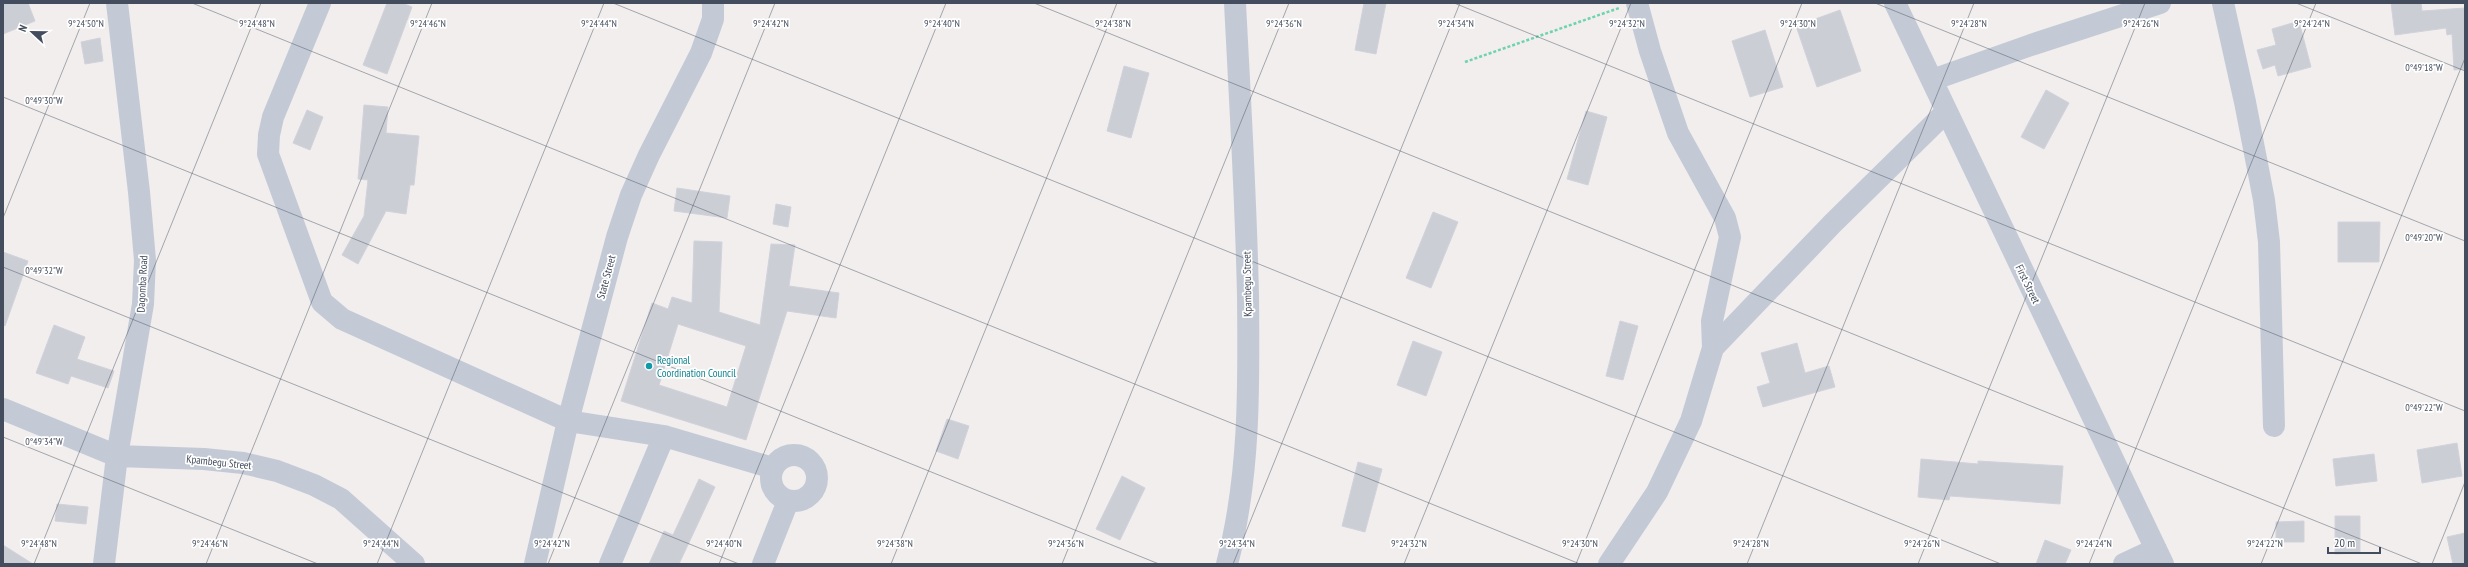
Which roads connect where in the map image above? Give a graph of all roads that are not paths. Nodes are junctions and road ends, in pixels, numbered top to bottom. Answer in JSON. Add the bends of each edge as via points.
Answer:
{"nodes":[{"id":1,"x":117,"y":3,"type":"edge"},
{"id":2,"x":320,"y":3,"type":"edge"},
{"id":3,"x":713,"y":3,"type":"edge"},
{"id":4,"x":1235,"y":3,"type":"edge"},
{"id":5,"x":1895,"y":3,"type":"edge"},
{"id":6,"x":2160,"y":3,"type":"edge"},
{"id":7,"x":2223,"y":3,"type":"edge"},
{"id":8,"x":1632,"y":4,"type":"edge"},
{"id":9,"x":1932,"y":80,"type":"junction"},
{"id":10,"x":1946,"y":112,"type":"junction"},
{"id":11,"x":1714,"y":348,"type":"junction"},
{"id":12,"x":3,"y":409,"type":"edge"},
{"id":13,"x":568,"y":421,"type":"junction"},
{"id":14,"x":2274,"y":426,"type":"dead end"},
{"id":15,"x":664,"y":436,"type":"junction"},
{"id":16,"x":118,"y":456,"type":"junction"},
{"id":17,"x":773,"y":468,"type":"junction"},
{"id":18,"x":788,"y":501,"type":"junction"},
{"id":19,"x":2159,"y":556,"type":"edge"},
{"id":20,"x":104,"y":564,"type":"edge"},
{"id":21,"x":414,"y":564,"type":"edge"},
{"id":22,"x":535,"y":564,"type":"edge"},
{"id":23,"x":610,"y":564,"type":"edge"},
{"id":24,"x":764,"y":564,"type":"edge"},
{"id":25,"x":1227,"y":564,"type":"edge"},
{"id":26,"x":1609,"y":564,"type":"edge"},
{"id":27,"x":2124,"y":564,"type":"edge"}],
"edges":[{"from":1,"to":16,"type":"street","name":"Dagomba Road","via":[[139,192],[144,260],[142,311]]},
{"from":2,"to":13,"type":"street","via":[[274,117],[269,135],[268,154],[322,302],[342,319]]},
{"from":3,"to":13,"type":"street","name":"State Street","via":[[713,19],[701,53],[631,195],[617,237]]},
{"from":4,"to":25,"type":"street","name":"Kpambegu Street","via":[[1246,228],[1250,399],[1237,527]]},
{"from":5,"to":9,"type":"street","name":"First Street"},
{"from":6,"to":9,"type":"street"},
{"from":7,"to":14,"type":"street","via":[[2264,200],[2269,242]]},
{"from":8,"to":11,"type":"street","via":[[1678,133],[1725,218],[1730,237],[1712,321]]},
{"from":9,"to":10,"type":"street","name":"First Street"},
{"from":10,"to":11,"type":"street","via":[[1833,223]]},
{"from":10,"to":19,"type":"street","name":"First Street"},
{"from":11,"to":26,"type":"street","via":[[1691,421],[1657,492]]},
{"from":12,"to":16,"type":"street","name":"Kpambegu Street"},
{"from":13,"to":15,"type":"street"},
{"from":13,"to":22,"type":"street","name":"State Street"},
{"from":15,"to":17,"type":"street"},
{"from":15,"to":23,"type":"street"},
{"from":16,"to":20,"type":"street","name":"Dagomba Road"},
{"from":16,"to":21,"type":"street","name":"Kpambegu Street","via":[[243,463],[307,482],[341,499]]},
{"from":17,"to":18,"type":"street","via":[[771,482],[776,494]]},
{"from":17,"to":18,"type":"street","via":[[780,459],[792,454],[803,456],[813,463],[818,474],[817,486],[810,496],[800,502]]},
{"from":18,"to":24,"type":"street"},
{"from":19,"to":27,"type":"street"}]}
